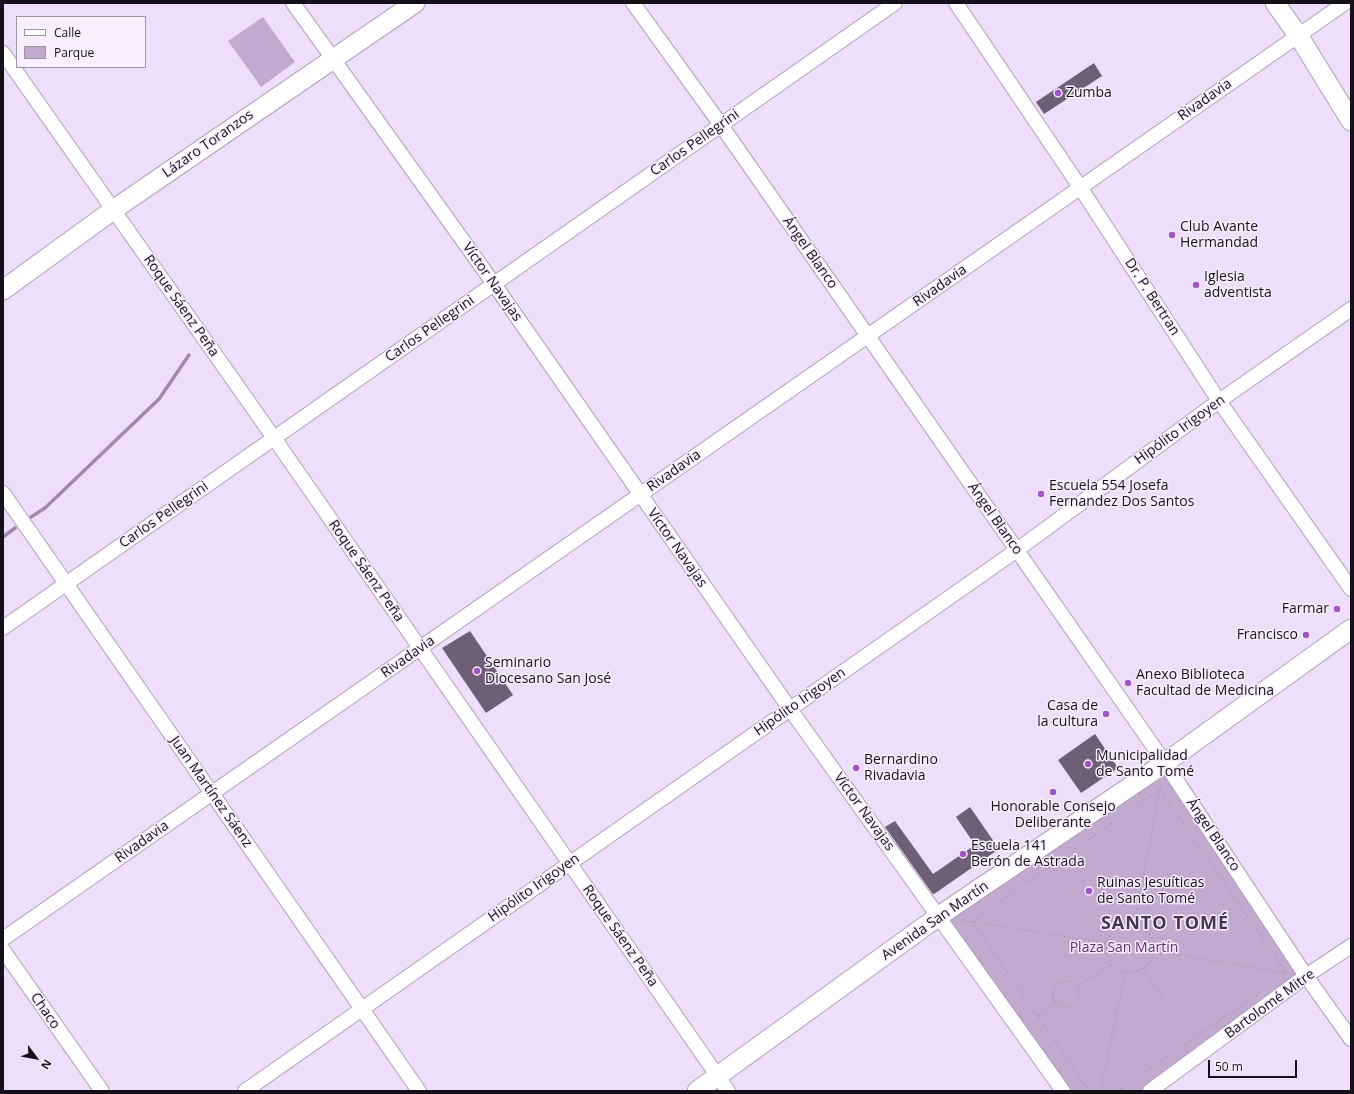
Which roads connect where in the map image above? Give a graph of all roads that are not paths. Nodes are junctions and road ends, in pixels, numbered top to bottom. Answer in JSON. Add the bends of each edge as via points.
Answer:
{"nodes":[{"id":1,"x":293,"y":3,"type":"edge"},
{"id":2,"x":415,"y":3,"type":"edge"},
{"id":3,"x":633,"y":3,"type":"edge"},
{"id":4,"x":895,"y":3,"type":"edge"},
{"id":5,"x":956,"y":3,"type":"edge"},
{"id":6,"x":1275,"y":3,"type":"edge"},
{"id":7,"x":1345,"y":3,"type":"edge"},
{"id":8,"x":1298,"y":36,"type":"junction"},
{"id":9,"x":3,"y":53,"type":"edge"},
{"id":10,"x":331,"y":59,"type":"junction"},
{"id":11,"x":1351,"y":121,"type":"edge"},
{"id":12,"x":721,"y":125,"type":"junction"},
{"id":13,"x":1080,"y":188,"type":"junction"},
{"id":14,"x":113,"y":210,"type":"junction"},
{"id":15,"x":494,"y":284,"type":"junction"},
{"id":16,"x":3,"y":290,"type":"edge"},
{"id":17,"x":1351,"y":309,"type":"edge"},
{"id":18,"x":868,"y":336,"type":"junction"},
{"id":19,"x":1219,"y":401,"type":"junction"},
{"id":20,"x":274,"y":438,"type":"junction"},
{"id":21,"x":3,"y":494,"type":"edge"},
{"id":22,"x":640,"y":495,"type":"junction"},
{"id":23,"x":1017,"y":550,"type":"junction"},
{"id":24,"x":65,"y":584,"type":"junction"},
{"id":25,"x":1351,"y":589,"type":"edge"},
{"id":26,"x":3,"y":628,"type":"edge"},
{"id":27,"x":1351,"y":630,"type":"edge"},
{"id":28,"x":420,"y":648,"type":"junction"},
{"id":29,"x":790,"y":709,"type":"junction"},
{"id":30,"x":1165,"y":763,"type":"junction"},
{"id":31,"x":212,"y":794,"type":"junction"},
{"id":32,"x":570,"y":864,"type":"junction"},
{"id":33,"x":939,"y":916,"type":"junction"},
{"id":34,"x":3,"y":939,"type":"edge"},
{"id":35,"x":1351,"y":946,"type":"edge"},
{"id":36,"x":3,"y":950,"type":"edge"},
{"id":37,"x":1306,"y":976,"type":"junction"},
{"id":38,"x":362,"y":1009,"type":"junction"},
{"id":39,"x":1351,"y":1039,"type":"edge"},
{"id":40,"x":723,"y":1084,"type":"edge"},
{"id":41,"x":102,"y":1091,"type":"edge"},
{"id":42,"x":245,"y":1091,"type":"edge"},
{"id":43,"x":419,"y":1091,"type":"edge"},
{"id":44,"x":697,"y":1091,"type":"edge"},
{"id":45,"x":1063,"y":1091,"type":"edge"},
{"id":46,"x":1150,"y":1091,"type":"edge"}],
"edges":[{"from":1,"to":10,"type":"street","name":"Víctor Navajas"},
{"from":2,"to":10,"type":"main road","name":"Lázaro Toranzos"},
{"from":3,"to":12,"type":"street","name":"Ángel Blanco"},
{"from":4,"to":12,"type":"street","name":"Carlos Pellegrini"},
{"from":5,"to":13,"type":"street","name":"Dr. P. Bertran"},
{"from":6,"to":8,"type":"main road"},
{"from":7,"to":8,"type":"street","name":"Rivadavia"},
{"from":8,"to":11,"type":"main road"},
{"from":8,"to":13,"type":"street","name":"Rivadavia"},
{"from":9,"to":14,"type":"street","name":"Roque Sáenz Peña"},
{"from":10,"to":14,"type":"main road","name":"Lázaro Toranzos"},
{"from":10,"to":15,"type":"street","name":"Víctor Navajas"},
{"from":12,"to":15,"type":"street","name":"Carlos Pellegrini"},
{"from":12,"to":18,"type":"street","name":"Ángel Blanco"},
{"from":13,"to":18,"type":"street","name":"Rivadavia"},
{"from":13,"to":19,"type":"street","name":"Dr. P. Bertran"},
{"from":14,"to":16,"type":"main road","name":"Lázaro Toranzos"},
{"from":14,"to":20,"type":"street","name":"Roque Sáenz Peña"},
{"from":15,"to":20,"type":"street","name":"Carlos Pellegrini"},
{"from":15,"to":22,"type":"street","name":"Víctor Navajas"},
{"from":17,"to":19,"type":"street","name":"Hipólito Irigoyen"},
{"from":18,"to":22,"type":"street","name":"Rivadavia"},
{"from":18,"to":23,"type":"street","name":"Ángel Blanco"},
{"from":19,"to":23,"type":"street","name":"Hipólito Irigoyen"},
{"from":19,"to":25,"type":"street","name":"Dr. P. Bertran"},
{"from":20,"to":24,"type":"street","name":"Carlos Pellegrini"},
{"from":20,"to":28,"type":"street","name":"Roque Sáenz Peña"},
{"from":21,"to":24,"type":"street","name":"Juan Martínez Sáenz"},
{"from":22,"to":28,"type":"street","name":"Rivadavia"},
{"from":22,"to":29,"type":"street","name":"Víctor Navajas"},
{"from":23,"to":29,"type":"street","name":"Hipólito Irigoyen"},
{"from":23,"to":30,"type":"street","name":"Ángel Blanco"},
{"from":24,"to":26,"type":"street","name":"Carlos Pellegrini"},
{"from":24,"to":31,"type":"street","name":"Juan Martínez Sáenz"},
{"from":27,"to":30,"type":"main road","name":"Avenida San Martín"},
{"from":28,"to":31,"type":"street","name":"Rivadavia"},
{"from":28,"to":32,"type":"street","name":"Roque Sáenz Peña"},
{"from":29,"to":32,"type":"street","name":"Hipólito Irigoyen"},
{"from":29,"to":33,"type":"street","name":"Víctor Navajas"},
{"from":30,"to":33,"type":"main road","name":"Avenida San Martín"},
{"from":30,"to":37,"type":"street","name":"Ángel Blanco"},
{"from":31,"to":34,"type":"street","name":"Rivadavia"},
{"from":31,"to":38,"type":"street","name":"Juan Martínez Sáenz"},
{"from":32,"to":38,"type":"street","name":"Hipólito Irigoyen"},
{"from":32,"to":40,"type":"street","name":"Roque Sáenz Peña"},
{"from":33,"to":40,"type":"main road","name":"Avenida San Martín"},
{"from":33,"to":45,"type":"street","name":"Víctor Navajas"},
{"from":35,"to":37,"type":"street","name":"Bartolomé Mitre"},
{"from":36,"to":41,"type":"street","name":"Chaco"},
{"from":37,"to":39,"type":"street","name":"Ángel Blanco"},
{"from":37,"to":46,"type":"street","name":"Bartolomé Mitre"},
{"from":38,"to":42,"type":"street","name":"Hipólito Irigoyen"},
{"from":38,"to":43,"type":"street","name":"Juan Martínez Sáenz"},
{"from":40,"to":44,"type":"main road","name":"Avenida San Martín"}]}
